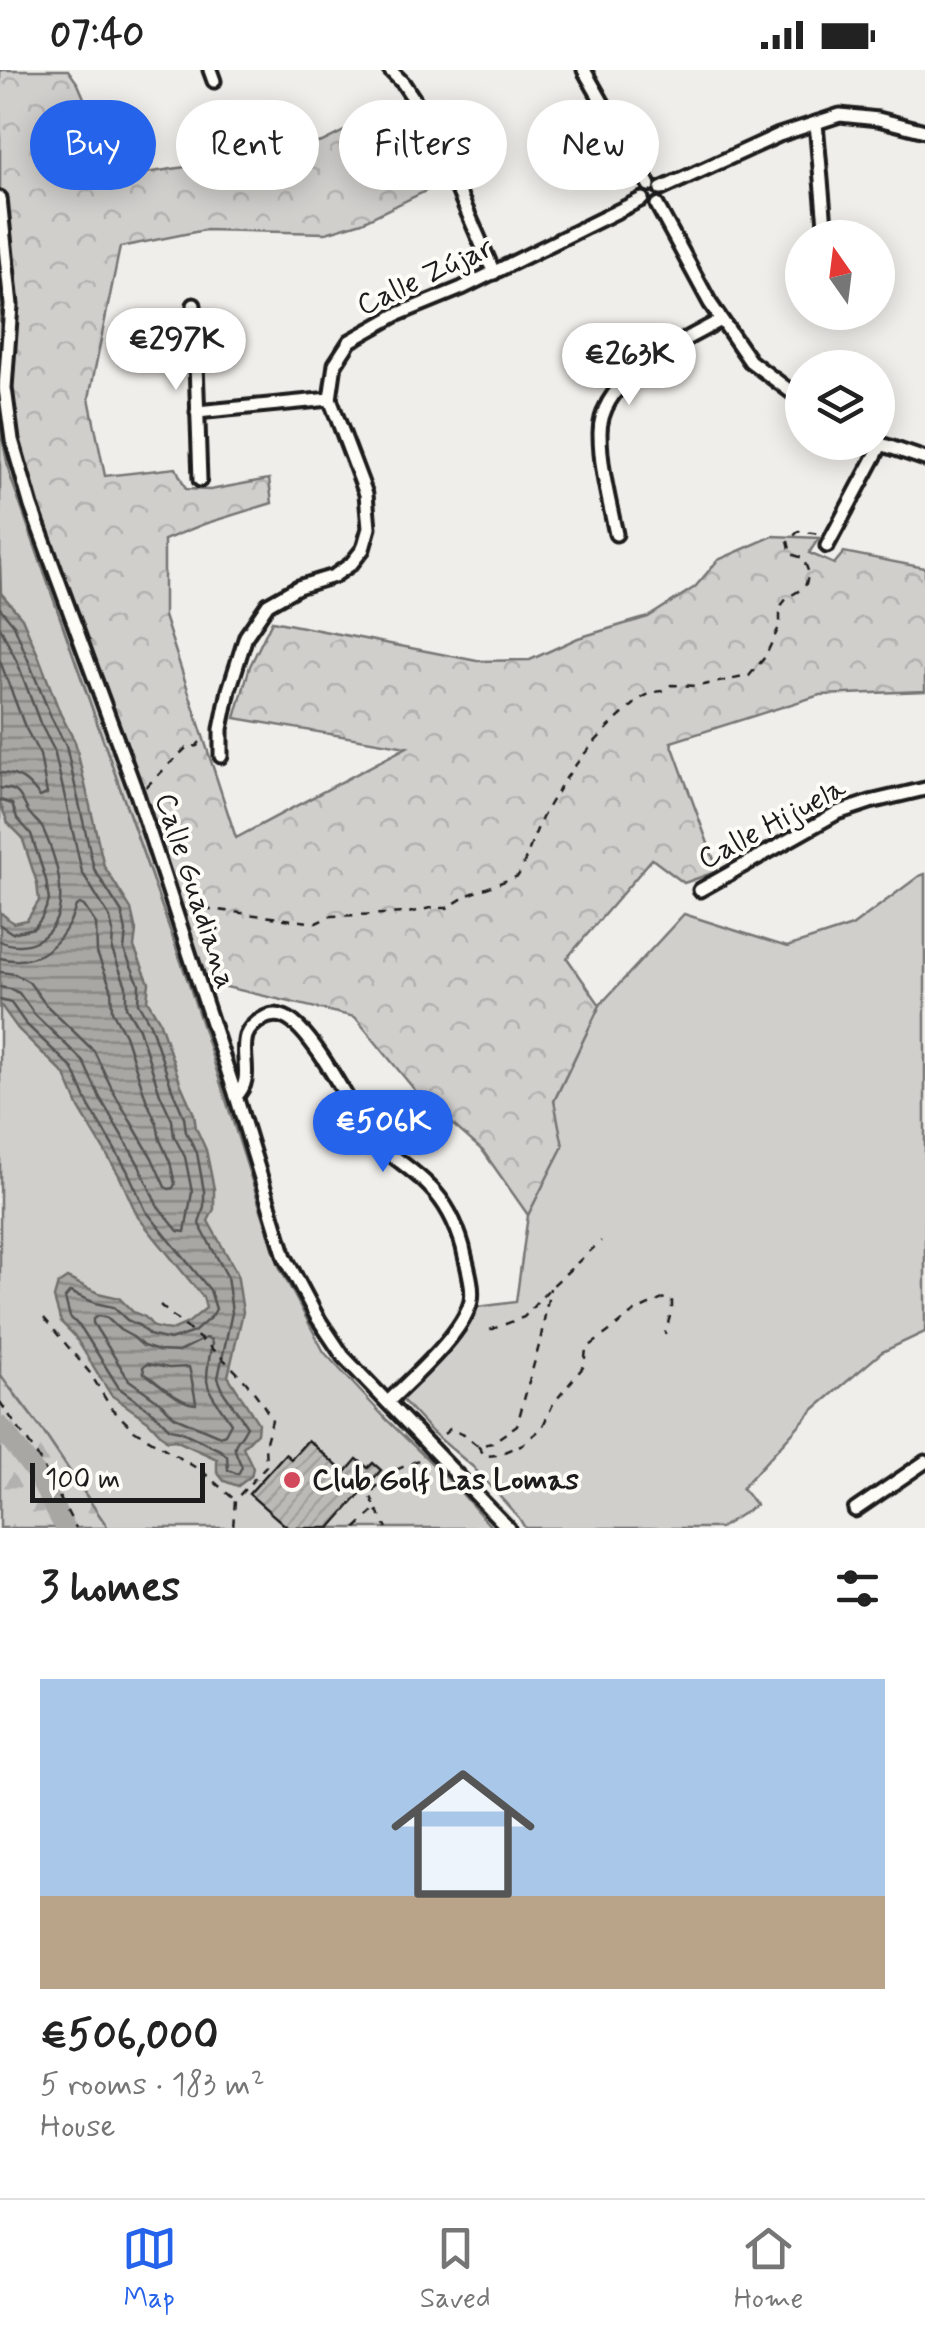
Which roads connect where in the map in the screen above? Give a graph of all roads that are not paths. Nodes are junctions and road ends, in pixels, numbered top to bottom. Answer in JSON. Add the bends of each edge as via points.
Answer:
{"nodes":[{"id":1,"x":390,"y":70,"type":"edge"},
{"id":2,"x":584,"y":70,"type":"edge"},
{"id":3,"x":602,"y":100,"type":"edge"},
{"id":4,"x":816,"y":123,"type":"junction"},
{"id":5,"x":925,"y":131,"type":"edge"},
{"id":6,"x":659,"y":185,"type":"edge"},
{"id":7,"x":647,"y":190,"type":"edge"},
{"id":8,"x":657,"y":190,"type":"edge"},
{"id":9,"x":0,"y":198,"type":"edge"},
{"id":10,"x":642,"y":199,"type":"junction"},
{"id":11,"x":658,"y":205,"type":"junction"},
{"id":12,"x":824,"y":220,"type":"edge"},
{"id":13,"x":494,"y":272,"type":"junction"},
{"id":14,"x":194,"y":305,"type":"dead end"},
{"id":15,"x":721,"y":320,"type":"junction"},
{"id":16,"x":785,"y":387,"type":"edge"},
{"id":17,"x":330,"y":399,"type":"junction"},
{"id":18,"x":197,"y":412,"type":"junction"},
{"id":19,"x":895,"y":449,"type":"edge"},
{"id":20,"x":925,"y":459,"type":"edge"},
{"id":21,"x":870,"y":460,"type":"edge"},
{"id":22,"x":200,"y":480,"type":"dead end"},
{"id":23,"x":616,"y":534,"type":"dead end"},
{"id":24,"x":829,"y":541,"type":"road end"},
{"id":25,"x":221,"y":756,"type":"dead end"},
{"id":26,"x":925,"y":789,"type":"edge"},
{"id":27,"x":700,"y":890,"type":"dead end"},
{"id":28,"x":236,"y":1096,"type":"junction"},
{"id":29,"x":388,"y":1402,"type":"junction"},
{"id":30,"x":925,"y":1462,"type":"edge"},
{"id":31,"x":855,"y":1510,"type":"dead end"},
{"id":32,"x":508,"y":1528,"type":"edge"}],
"edges":[{"from":1,"to":13,"type":"street","via":[[426,119]]},
{"from":2,"to":3,"type":"street"},
{"from":4,"to":5,"type":"street","via":[[840,115]]},
{"from":4,"to":6,"type":"street"},
{"from":4,"to":12,"type":"street"},
{"from":7,"to":10,"type":"street"},
{"from":8,"to":11,"type":"street"},
{"from":9,"to":28,"type":"street","name":"Calle Guadiana","via":[[11,305],[5,388],[12,440]]},
{"from":10,"to":11,"type":"street"},
{"from":10,"to":13,"type":"street","name":"Calle Zújar"},
{"from":11,"to":15,"type":"street"},
{"from":13,"to":17,"type":"street","name":"Calle Zújar","via":[[350,341],[335,364]]},
{"from":14,"to":18,"type":"street"},
{"from":15,"to":16,"type":"street","via":[[750,361]]},
{"from":15,"to":23,"type":"street","via":[[641,365],[613,394],[600,428]]},
{"from":17,"to":18,"type":"street"},
{"from":17,"to":25,"type":"street","via":[[366,494],[363,549],[334,576],[268,604],[246,636],[229,690]]},
{"from":18,"to":22,"type":"street"},
{"from":19,"to":20,"type":"street"},
{"from":21,"to":24,"type":"street"},
{"from":26,"to":27,"type":"street","name":"Calle Hijuela","via":[[837,813]]},
{"from":28,"to":29,"type":"street","name":"Calle Guadiana","via":[[286,1257],[343,1356]]},
{"from":28,"to":29,"type":"street","via":[[246,1078],[248,1030],[271,1015],[283,1016],[312,1042],[366,1132],[432,1189],[459,1233],[471,1300],[447,1342]]},
{"from":29,"to":32,"type":"street","name":"Calle Guadiana"},
{"from":30,"to":31,"type":"street"}]}
